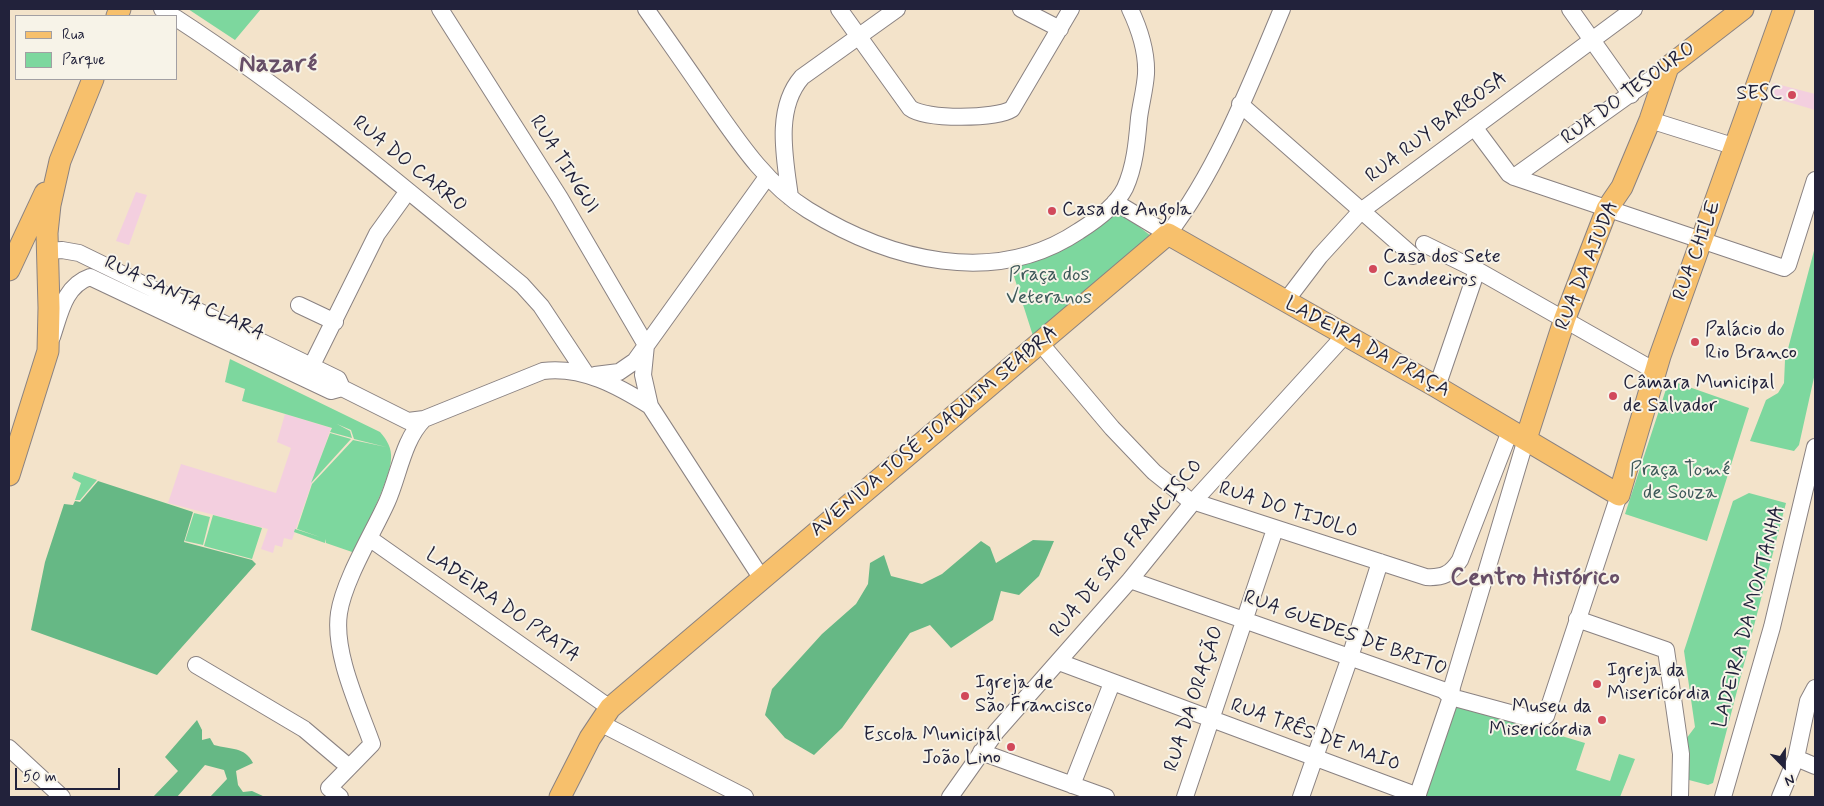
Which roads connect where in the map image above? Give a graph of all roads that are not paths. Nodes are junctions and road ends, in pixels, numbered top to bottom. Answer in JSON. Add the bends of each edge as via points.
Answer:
{"nodes":[{"id":1,"x":440,"y":9,"type":"edge"},
{"id":2,"x":646,"y":9,"type":"edge"},
{"id":3,"x":839,"y":9,"type":"edge"},
{"id":4,"x":897,"y":9,"type":"edge"},
{"id":5,"x":1021,"y":9,"type":"edge"},
{"id":6,"x":1071,"y":9,"type":"edge"},
{"id":7,"x":1130,"y":9,"type":"edge"},
{"id":8,"x":1282,"y":9,"type":"edge"},
{"id":9,"x":1570,"y":9,"type":"edge"},
{"id":10,"x":1634,"y":9,"type":"edge"},
{"id":11,"x":1743,"y":9,"type":"edge"},
{"id":12,"x":1784,"y":9,"type":"edge"},
{"id":13,"x":178,"y":19,"type":"edge"},
{"id":14,"x":1060,"y":29,"type":"junction"},
{"id":15,"x":858,"y":36,"type":"junction"},
{"id":16,"x":1592,"y":40,"type":"junction"},
{"id":17,"x":1668,"y":67,"type":"junction"},
{"id":18,"x":93,"y":80,"type":"edge"},
{"id":19,"x":1631,"y":95,"type":"junction"},
{"id":20,"x":1240,"y":104,"type":"junction"},
{"id":21,"x":1650,"y":120,"type":"junction"},
{"id":22,"x":1474,"y":127,"type":"junction"},
{"id":23,"x":1736,"y":147,"type":"junction"},
{"id":24,"x":60,"y":161,"type":"junction"},
{"id":25,"x":767,"y":177,"type":"junction"},
{"id":26,"x":1514,"y":177,"type":"junction"},
{"id":27,"x":1815,"y":180,"type":"edge"},
{"id":28,"x":408,"y":191,"type":"junction"},
{"id":29,"x":790,"y":197,"type":"junction"},
{"id":30,"x":1115,"y":202,"type":"junction"},
{"id":31,"x":1607,"y":209,"type":"junction"},
{"id":32,"x":1361,"y":211,"type":"junction"},
{"id":33,"x":1168,"y":234,"type":"junction"},
{"id":34,"x":1702,"y":242,"type":"junction"},
{"id":35,"x":47,"y":251,"type":"junction"},
{"id":36,"x":10,"y":265,"type":"edge"},
{"id":37,"x":1477,"y":270,"type":"junction"},
{"id":38,"x":1285,"y":302,"type":"junction"},
{"id":39,"x":299,"y":305,"type":"dead end"},
{"id":40,"x":1565,"y":318,"type":"junction"},
{"id":41,"x":335,"y":322,"type":"junction"},
{"id":42,"x":1345,"y":335,"type":"junction"},
{"id":43,"x":561,"y":336,"type":"junction"},
{"id":44,"x":1041,"y":344,"type":"junction"},
{"id":45,"x":646,"y":345,"type":"junction"},
{"id":46,"x":48,"y":351,"type":"junction"},
{"id":47,"x":311,"y":367,"type":"junction"},
{"id":48,"x":543,"y":371,"type":"junction"},
{"id":49,"x":1656,"y":371,"type":"junction"},
{"id":50,"x":586,"y":374,"type":"junction"},
{"id":51,"x":1437,"y":387,"type":"junction"},
{"id":52,"x":342,"y":388,"type":"junction"},
{"id":53,"x":650,"y":406,"type":"junction"},
{"id":54,"x":401,"y":417,"type":"junction"},
{"id":55,"x":424,"y":419,"type":"junction"},
{"id":56,"x":1518,"y":435,"type":"junction"},
{"id":57,"x":410,"y":440,"type":"junction"},
{"id":58,"x":1815,"y":447,"type":"edge"},
{"id":59,"x":9,"y":475,"type":"edge"},
{"id":60,"x":1619,"y":495,"type":"junction"},
{"id":61,"x":1193,"y":502,"type":"junction"},
{"id":62,"x":1275,"y":529,"type":"junction"},
{"id":63,"x":370,"y":538,"type":"junction"},
{"id":64,"x":1380,"y":562,"type":"junction"},
{"id":65,"x":762,"y":579,"type":"junction"},
{"id":66,"x":1130,"y":580,"type":"junction"},
{"id":67,"x":1244,"y":619,"type":"junction"},
{"id":68,"x":1577,"y":619,"type":"junction"},
{"id":69,"x":1350,"y":658,"type":"junction"},
{"id":70,"x":1059,"y":662,"type":"junction"},
{"id":71,"x":196,"y":665,"type":"dead end"},
{"id":72,"x":1112,"y":683,"type":"junction"},
{"id":73,"x":1815,"y":688,"type":"edge"},
{"id":74,"x":1451,"y":697,"type":"junction"},
{"id":75,"x":605,"y":715,"type":"junction"},
{"id":76,"x":1210,"y":720,"type":"junction"},
{"id":77,"x":9,"y":748,"type":"edge"},
{"id":78,"x":982,"y":752,"type":"junction"},
{"id":79,"x":1796,"y":758,"type":"junction"},
{"id":80,"x":1315,"y":759,"type":"junction"},
{"id":81,"x":1815,"y":766,"type":"edge"},
{"id":82,"x":349,"y":767,"type":"junction"},
{"id":83,"x":1072,"y":785,"type":"junction"},
{"id":84,"x":62,"y":797,"type":"edge"},
{"id":85,"x":340,"y":797,"type":"edge"},
{"id":86,"x":560,"y":797,"type":"edge"},
{"id":87,"x":745,"y":797,"type":"edge"},
{"id":88,"x":950,"y":797,"type":"edge"},
{"id":89,"x":1106,"y":797,"type":"edge"},
{"id":90,"x":1185,"y":797,"type":"edge"},
{"id":91,"x":1302,"y":797,"type":"edge"},
{"id":92,"x":1418,"y":797,"type":"edge"},
{"id":93,"x":1680,"y":797,"type":"edge"},
{"id":94,"x":1723,"y":797,"type":"edge"},
{"id":95,"x":1780,"y":797,"type":"edge"}],
"edges":[{"from":1,"to":45,"type":"street","name":"RUA TINGUI","via":[[560,198]]},
{"from":2,"to":25,"type":"street","via":[[730,130]]},
{"from":3,"to":15,"type":"street"},
{"from":4,"to":15,"type":"street"},
{"from":5,"to":14,"type":"street"},
{"from":6,"to":14,"type":"street"},
{"from":7,"to":30,"type":"street","via":[[1138,26],[1146,74],[1137,146],[1124,189]]},
{"from":8,"to":20,"type":"street","name":"AVENIDA JOSÉ JOAQUIM SEABRA"},
{"from":9,"to":16,"type":"street"},
{"from":10,"to":16,"type":"street","name":"RUA RUY BARBOSA"},
{"from":11,"to":17,"type":"main road","name":"RUA DO TESOURO"},
{"from":12,"to":23,"type":"main road","name":"RUA CHILE"},
{"from":13,"to":28,"type":"street","name":"RUA DO CARRO","via":[[380,166]]},
{"from":14,"to":15,"type":"street","via":[[1018,102],[1004,114],[995,115],[928,115],[915,112]]},
{"from":15,"to":29,"type":"street","via":[[794,86],[784,132]]},
{"from":16,"to":19,"type":"street"},
{"from":16,"to":22,"type":"street","name":"RUA RUY BARBOSA"},
{"from":17,"to":19,"type":"street","name":"RUA DO TESOURO"},
{"from":17,"to":21,"type":"main road","name":"RUA DA AJUDA"},
{"from":18,"to":24,"type":"main road"},
{"from":19,"to":26,"type":"street","name":"RUA DO TESOURO"},
{"from":20,"to":32,"type":"street"},
{"from":20,"to":33,"type":"street","name":"AVENIDA JOSÉ JOAQUIM SEABRA","via":[[1192,201]]},
{"from":21,"to":23,"type":"street"},
{"from":21,"to":31,"type":"main road","name":"RUA DA AJUDA","via":[[1622,186]]},
{"from":22,"to":26,"type":"street"},
{"from":22,"to":32,"type":"street","name":"RUA RUY BARBOSA"},
{"from":23,"to":34,"type":"main road","name":"RUA CHILE"},
{"from":24,"to":35,"type":"main road","via":[[50,205]]},
{"from":24,"to":36,"type":"main road"},
{"from":25,"to":29,"type":"street"},
{"from":25,"to":45,"type":"street"},
{"from":26,"to":31,"type":"street"},
{"from":27,"to":34,"type":"street","via":[[1788,265],[1784,268]]},
{"from":28,"to":41,"type":"street","via":[[377,234]]},
{"from":28,"to":43,"type":"street","name":"RUA DO CARRO","via":[[522,285]]},
{"from":29,"to":30,"type":"street","via":[[847,230],[896,251],[958,264],[990,264],[1044,251],[1066,240]]},
{"from":30,"to":33,"type":"street","name":"LADEIRA DA PRAÇA"},
{"from":31,"to":34,"type":"street"},
{"from":31,"to":40,"type":"main road","name":"RUA DA AJUDA"},
{"from":32,"to":37,"type":"street","via":[[1418,250]]},
{"from":32,"to":38,"type":"street","name":"RUA RUY BARBOSA","via":[[1326,248]]},
{"from":33,"to":38,"type":"main road","name":"LADEIRA DA PRAÇA"},
{"from":33,"to":44,"type":"main road","name":"AVENIDA JOSÉ JOAQUIM SEABRA"},
{"from":34,"to":49,"type":"main road","name":"RUA CHILE"},
{"from":35,"to":36,"type":"main road"},
{"from":35,"to":46,"type":"main road"},
{"from":35,"to":47,"type":"street","name":"RUA SANTA CLARA","via":[[79,253]]},
{"from":37,"to":40,"type":"street"},
{"from":37,"to":51,"type":"street"},
{"from":38,"to":42,"type":"main road","name":"LADEIRA DA PRAÇA"},
{"from":39,"to":41,"type":"street"},
{"from":40,"to":49,"type":"street"},
{"from":40,"to":56,"type":"main road","name":"RUA DA AJUDA"},
{"from":41,"to":47,"type":"street"},
{"from":42,"to":51,"type":"main road","name":"LADEIRA DA PRAÇA"},
{"from":42,"to":61,"type":"street","name":"RUA DE SÃO FRANCISCO"},
{"from":43,"to":48,"type":"street","via":[[558,354]]},
{"from":43,"to":50,"type":"street","name":"RUA DO CARRO"},
{"from":44,"to":61,"type":"street","name":"RUA DO TIJOLO","via":[[1112,428],[1142,459]]},
{"from":44,"to":65,"type":"main road","name":"AVENIDA JOSÉ JOAQUIM SEABRA"},
{"from":45,"to":50,"type":"street","via":[[635,362],[619,372]]},
{"from":45,"to":53,"type":"street","via":[[643,375]]},
{"from":46,"to":52,"type":"street","name":"RUA SANTA CLARA","via":[[66,298],[73,286],[90,277],[331,391]]},
{"from":46,"to":59,"type":"main road"},
{"from":47,"to":52,"type":"street","name":"RUA SANTA CLARA","via":[[338,379]]},
{"from":48,"to":50,"type":"street","via":[[564,369]]},
{"from":48,"to":55,"type":"street"},
{"from":49,"to":60,"type":"main road","name":"RUA CHILE"},
{"from":50,"to":53,"type":"street"},
{"from":51,"to":56,"type":"main road","name":"LADEIRA DA PRAÇA"},
{"from":52,"to":54,"type":"street","name":"RUA SANTA CLARA"},
{"from":53,"to":65,"type":"street"},
{"from":54,"to":55,"type":"street","name":"RUA SANTA CLARA","via":[[414,422]]},
{"from":54,"to":57,"type":"street"},
{"from":55,"to":57,"type":"street"},
{"from":56,"to":60,"type":"main road","name":"LADEIRA DA PRAÇA"},
{"from":56,"to":64,"type":"street","name":"RUA DO TIJOLO","via":[[1460,560],[1447,575],[1426,577]]},
{"from":56,"to":74,"type":"street"},
{"from":57,"to":63,"type":"street"},
{"from":58,"to":94,"type":"street","name":"LADEIRA DA MONTANHA","via":[[1772,628]]},
{"from":60,"to":68,"type":"street"},
{"from":61,"to":62,"type":"street","name":"RUA DO TIJOLO"},
{"from":61,"to":66,"type":"street","name":"RUA DE SÃO FRANCISCO"},
{"from":62,"to":64,"type":"street","name":"RUA DO TIJOLO"},
{"from":62,"to":67,"type":"street","name":"RUA DA ORAÇÃO"},
{"from":63,"to":75,"type":"street","name":"LADEIRA DO PRATA"},
{"from":63,"to":82,"type":"street","via":[[339,613],[344,663],[372,744]]},
{"from":64,"to":69,"type":"street"},
{"from":65,"to":75,"type":"main road","name":"AVENIDA JOSÉ JOAQUIM SEABRA"},
{"from":66,"to":67,"type":"street","name":"RUA GUEDES DE BRITO"},
{"from":66,"to":70,"type":"street","name":"RUA DE SÃO FRANCISCO"},
{"from":67,"to":69,"type":"street","name":"RUA GUEDES DE BRITO"},
{"from":67,"to":76,"type":"street","name":"RUA DA ORAÇÃO"},
{"from":68,"to":74,"type":"street","name":"RUA GUEDES DE BRITO","via":[[1546,716],[1533,720]]},
{"from":68,"to":93,"type":"street","via":[[1666,650],[1681,754]]},
{"from":69,"to":74,"type":"street","name":"RUA GUEDES DE BRITO","via":[[1443,690]]},
{"from":69,"to":80,"type":"street"},
{"from":70,"to":72,"type":"street","name":"RUA TRÊS DE MAIO"},
{"from":70,"to":78,"type":"street","name":"RUA DE SÃO FRANCISCO"},
{"from":71,"to":82,"type":"street","via":[[304,730]]},
{"from":72,"to":76,"type":"street","name":"RUA TRÊS DE MAIO"},
{"from":72,"to":83,"type":"street"},
{"from":73,"to":79,"type":"street","via":[[1808,701]]},
{"from":74,"to":92,"type":"street"},
{"from":75,"to":86,"type":"main road","name":"AVENIDA JOSÉ JOAQUIM SEABRA"},
{"from":75,"to":87,"type":"street","name":"LADEIRA DO PRATA"},
{"from":76,"to":80,"type":"street","name":"RUA TRÊS DE MAIO"},
{"from":76,"to":90,"type":"street","name":"RUA DA ORAÇÃO"},
{"from":77,"to":84,"type":"street"},
{"from":78,"to":83,"type":"street"},
{"from":78,"to":88,"type":"street","name":"RUA DE SÃO FRANCISCO"},
{"from":79,"to":81,"type":"street"},
{"from":79,"to":95,"type":"street"},
{"from":80,"to":91,"type":"street"},
{"from":80,"to":92,"type":"street","name":"RUA TRÊS DE MAIO"},
{"from":82,"to":85,"type":"street","via":[[329,788]]},
{"from":83,"to":89,"type":"street"}]}
